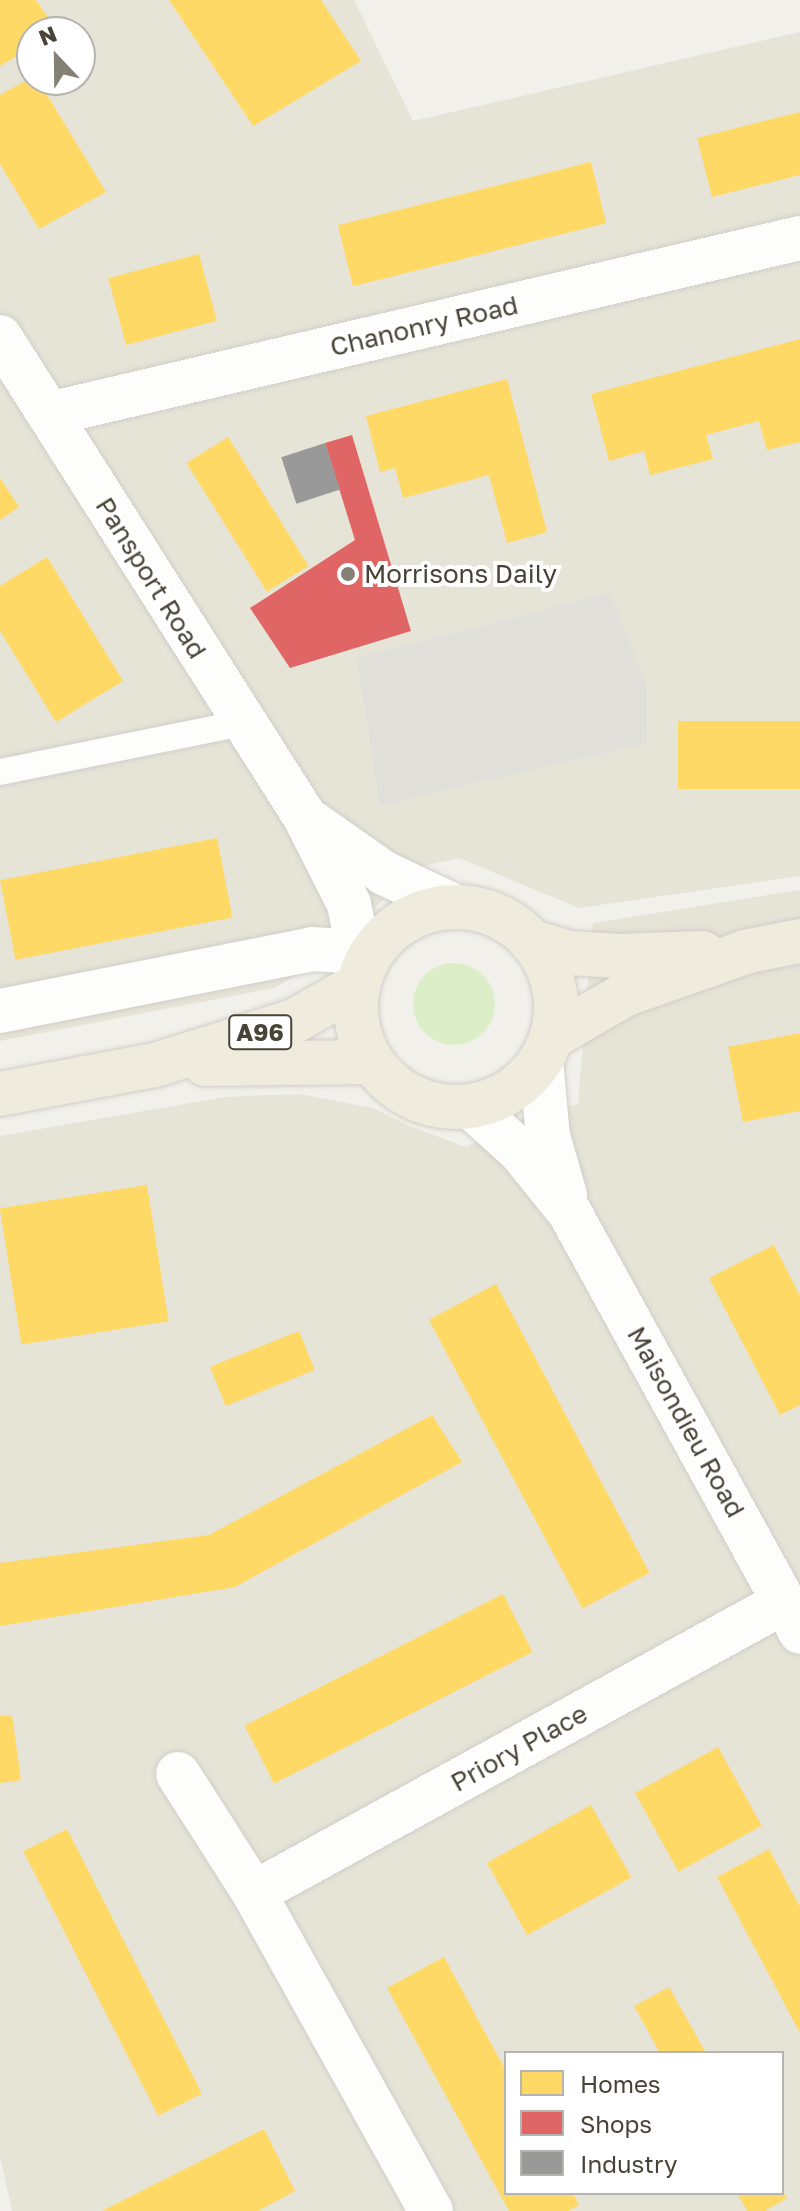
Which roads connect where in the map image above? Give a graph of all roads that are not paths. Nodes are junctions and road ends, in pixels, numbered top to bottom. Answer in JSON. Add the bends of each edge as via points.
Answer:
{"nodes":[{"id":1,"x":800,"y":238,"type":"edge"},
{"id":2,"x":0,"y":337,"type":"edge"},
{"id":3,"x":49,"y":414,"type":"junction"},
{"id":4,"x":242,"y":723,"type":"junction"},
{"id":5,"x":0,"y":772,"type":"edge"},
{"id":6,"x":305,"y":817,"type":"junction"},
{"id":7,"x":456,"y":907,"type":"junction"},
{"id":8,"x":800,"y":941,"type":"edge"},
{"id":9,"x":532,"y":942,"type":"junction"},
{"id":10,"x":749,"y":951,"type":"junction"},
{"id":11,"x":360,"y":969,"type":"junction"},
{"id":12,"x":0,"y":1011,"type":"edge"},
{"id":13,"x":547,"y":1049,"type":"junction"},
{"id":14,"x":371,"y":1062,"type":"junction"},
{"id":15,"x":155,"y":1065,"type":"junction"},
{"id":16,"x":0,"y":1094,"type":"edge"},
{"id":17,"x":471,"y":1107,"type":"junction"},
{"id":18,"x":570,"y":1213,"type":"junction"},
{"id":19,"x":792,"y":1617,"type":"edge"},
{"id":20,"x":178,"y":1774,"type":"dead end"},
{"id":21,"x":254,"y":1893,"type":"junction"},
{"id":22,"x":431,"y":2211,"type":"edge"}],
"edges":[{"from":1,"to":3,"type":"street","name":"Chanonry Road"},
{"from":2,"to":3,"type":"street","name":"Pansport Road"},
{"from":3,"to":4,"type":"street","name":"Pansport Road"},
{"from":4,"to":5,"type":"lane"},
{"from":4,"to":6,"type":"street","name":"Pansport Road"},
{"from":6,"to":7,"type":"street","via":[[384,873]]},
{"from":6,"to":11,"type":"street","via":[[349,904]]},
{"from":7,"to":9,"type":"highway","number":"A96","via":[[498,916]]},
{"from":7,"to":11,"type":"highway","number":"A96","via":[[432,909],[390,931]]},
{"from":8,"to":10,"type":"highway","number":"A96"},
{"from":9,"to":10,"type":"highway","number":"A96","via":[[570,953],[619,956]]},
{"from":9,"to":13,"type":"highway","number":"A96","via":[[550,970],[557,1004]]},
{"from":10,"to":13,"type":"highway","number":"A96","via":[[626,994]]},
{"from":11,"to":12,"type":"street","via":[[312,949]]},
{"from":11,"to":14,"type":"highway","number":"A96","via":[[355,1012]]},
{"from":11,"to":15,"type":"highway","number":"A96","via":[[296,1020]]},
{"from":13,"to":17,"type":"highway","number":"A96","via":[[504,1096]]},
{"from":13,"to":18,"type":"street","via":[[548,1136]]},
{"from":14,"to":15,"type":"highway","number":"A96"},
{"from":14,"to":17,"type":"highway","number":"A96","via":[[390,1084],[415,1099],[442,1107]]},
{"from":15,"to":16,"type":"highway","number":"A96"},
{"from":17,"to":18,"type":"street","via":[[520,1151]]},
{"from":18,"to":19,"type":"street","name":"Maisondieu Road"},
{"from":19,"to":21,"type":"street","name":"Priory Place"},
{"from":20,"to":21,"type":"street"},
{"from":21,"to":22,"type":"street"}]}
